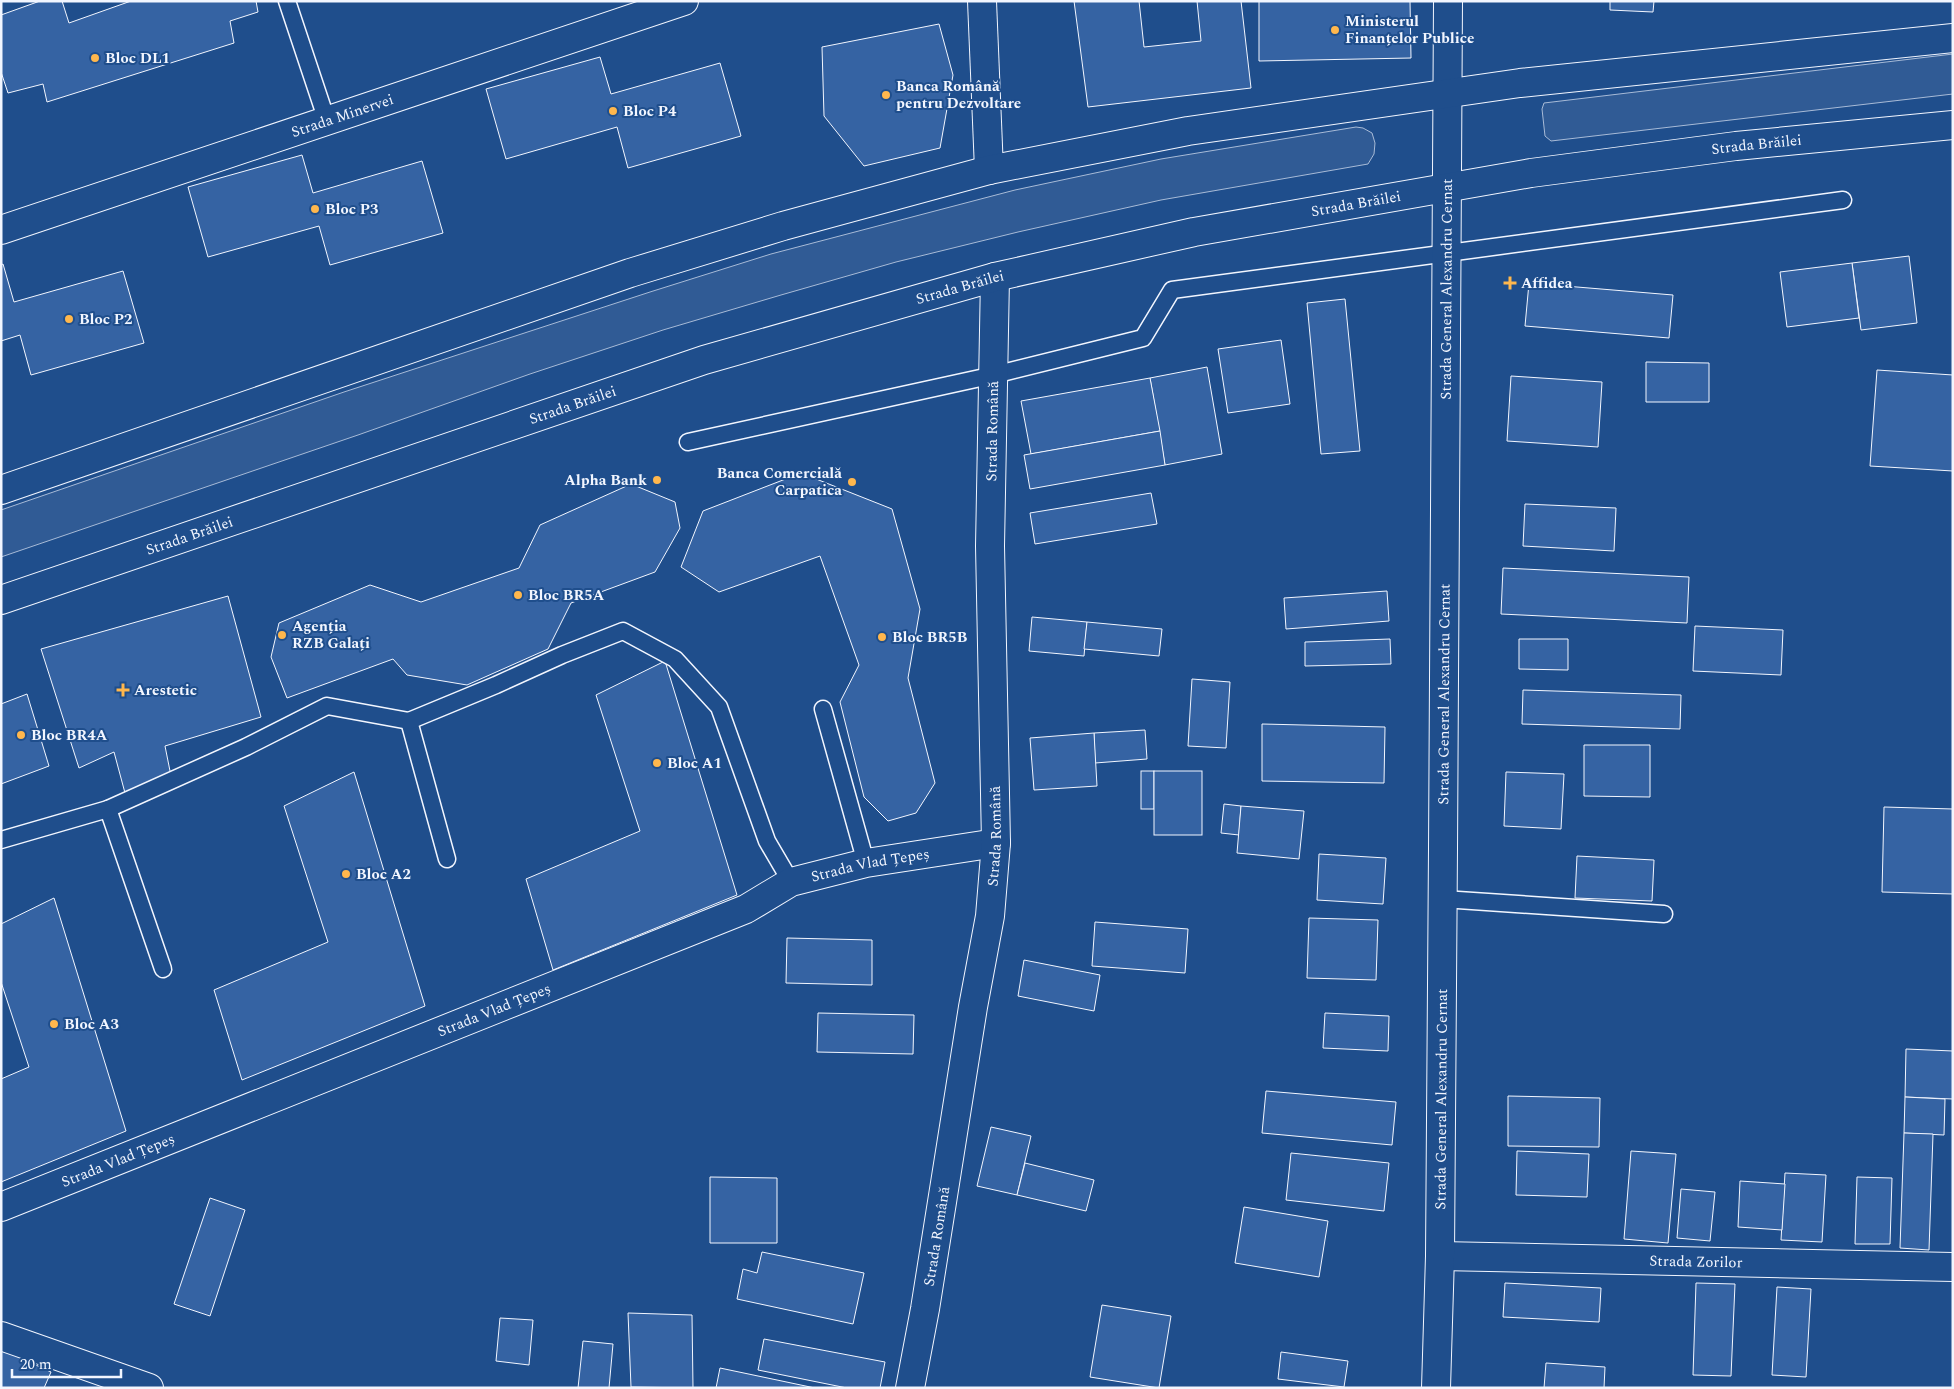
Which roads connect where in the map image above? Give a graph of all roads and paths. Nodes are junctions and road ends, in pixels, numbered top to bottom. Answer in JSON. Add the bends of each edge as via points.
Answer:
{"nodes":[{"id":1,"x":287,"y":1,"type":"edge"},
{"id":2,"x":982,"y":1,"type":"edge"},
{"id":3,"x":1448,"y":1,"type":"edge"},
{"id":4,"x":669,"y":4,"type":"edge"},
{"id":5,"x":1953,"y":38,"type":"edge"},
{"id":6,"x":1448,"y":93,"type":"junction"},
{"id":7,"x":327,"y":121,"type":"junction"},
{"id":8,"x":1953,"y":125,"type":"edge"},
{"id":9,"x":989,"y":170,"type":"junction"},
{"id":10,"x":1446,"y":188,"type":"junction"},
{"id":11,"x":1843,"y":200,"type":"dead end"},
{"id":12,"x":1,"y":230,"type":"edge"},
{"id":13,"x":1445,"y":254,"type":"junction"},
{"id":14,"x":995,"y":277,"type":"junction"},
{"id":15,"x":994,"y":375,"type":"junction"},
{"id":16,"x":688,"y":442,"type":"dead end"},
{"id":17,"x":1,"y":490,"type":"edge"},
{"id":18,"x":1,"y":600,"type":"edge"},
{"id":19,"x":823,"y":709,"type":"dead end"},
{"id":20,"x":409,"y":721,"type":"junction"},
{"id":21,"x":108,"y":808,"type":"junction"},
{"id":22,"x":1,"y":840,"type":"edge"},
{"id":23,"x":996,"y":843,"type":"junction"},
{"id":24,"x":447,"y":859,"type":"dead end"},
{"id":25,"x":866,"y":863,"type":"junction"},
{"id":26,"x":791,"y":882,"type":"junction"},
{"id":27,"x":1443,"y":899,"type":"junction"},
{"id":28,"x":1664,"y":914,"type":"dead end"},
{"id":29,"x":163,"y":969,"type":"dead end"},
{"id":30,"x":1,"y":1207,"type":"edge"},
{"id":31,"x":1440,"y":1256,"type":"junction"},
{"id":32,"x":1953,"y":1267,"type":"edge"},
{"id":33,"x":1,"y":1336,"type":"edge"},
{"id":34,"x":149,"y":1388,"type":"edge"},
{"id":35,"x":910,"y":1388,"type":"edge"},
{"id":36,"x":1436,"y":1388,"type":"edge"}],
"edges":[{"from":1,"to":7,"type":"lane"},
{"from":2,"to":9,"type":"street"},
{"from":3,"to":6,"type":"street","name":"Strada General Alexandru Cernat"},
{"from":4,"to":7,"type":"street","name":"Strada Minervei"},
{"from":5,"to":6,"type":"street","via":[[1520,82]]},
{"from":6,"to":9,"type":"street","via":[[1188,131]]},
{"from":6,"to":10,"type":"street","name":"Strada General Alexandru Cernat"},
{"from":7,"to":12,"type":"street","name":"Strada Minervei"},
{"from":8,"to":10,"type":"street","name":"Strada Brăilei","via":[[1736,146],[1531,173]]},
{"from":9,"to":17,"type":"street","via":[[783,226],[630,273]]},
{"from":10,"to":13,"type":"street","name":"Strada General Alexandru Cernat"},
{"from":10,"to":14,"type":"street","name":"Strada Brăilei","via":[[1194,232]]},
{"from":11,"to":13,"type":"lane"},
{"from":13,"to":15,"type":"lane","via":[[1172,290],[1143,338]]},
{"from":13,"to":27,"type":"street","name":"Strada General Alexandru Cernat"},
{"from":14,"to":15,"type":"street","name":"Strada Română"},
{"from":14,"to":18,"type":"street","name":"Strada Brăilei","via":[[704,360]]},
{"from":15,"to":16,"type":"lane"},
{"from":15,"to":23,"type":"street","name":"Strada Română","via":[[990,546]]},
{"from":19,"to":25,"type":"lane"},
{"from":20,"to":21,"type":"lane","via":[[326,706],[246,747]]},
{"from":20,"to":24,"type":"lane"},
{"from":20,"to":26,"type":"lane","via":[[623,631],[675,659],[719,707],[767,841]]},
{"from":21,"to":22,"type":"lane"},
{"from":21,"to":29,"type":"lane"},
{"from":23,"to":25,"type":"street","name":"Strada Vlad Țepeș"},
{"from":23,"to":35,"type":"street","name":"Strada Română","via":[[990,916]]},
{"from":25,"to":26,"type":"street","name":"Strada Vlad Țepeș"},
{"from":26,"to":30,"type":"street","name":"Strada Vlad Țepeș","via":[[736,913]]},
{"from":27,"to":28,"type":"lane"},
{"from":27,"to":31,"type":"street","name":"Strada General Alexandru Cernat"},
{"from":31,"to":32,"type":"street","name":"Strada Zorilor"},
{"from":31,"to":36,"type":"street","name":"Strada General Alexandru Cernat"},
{"from":33,"to":34,"type":"street"}]}
